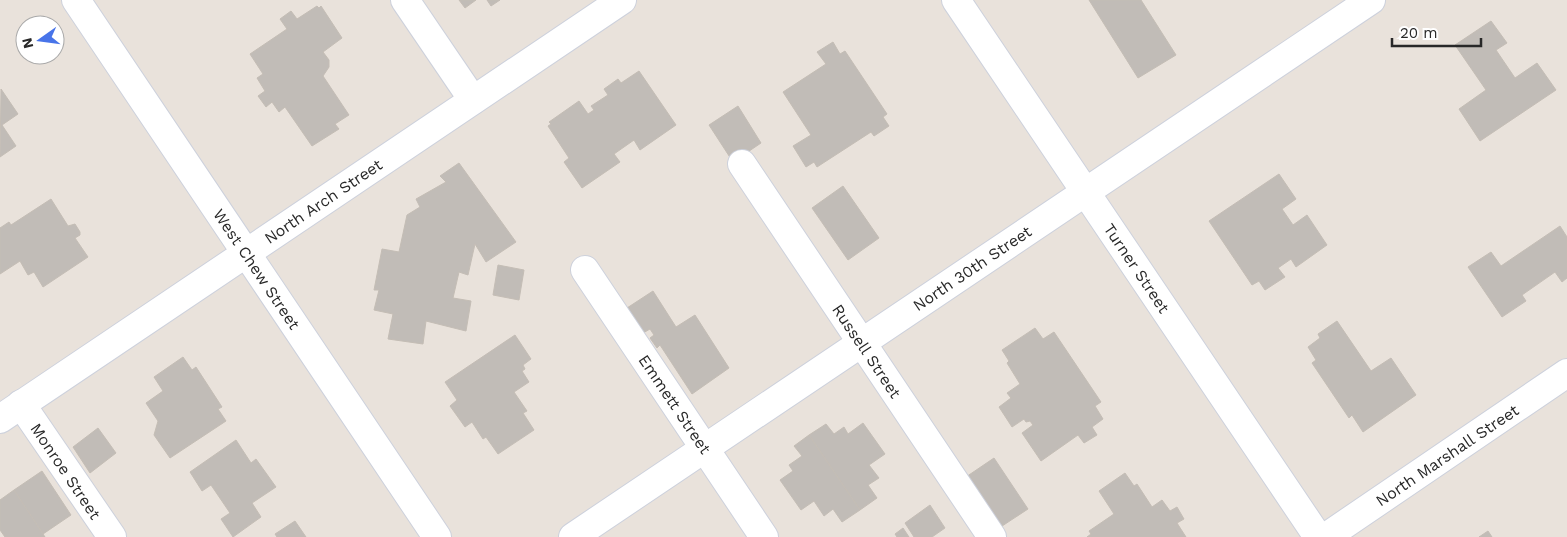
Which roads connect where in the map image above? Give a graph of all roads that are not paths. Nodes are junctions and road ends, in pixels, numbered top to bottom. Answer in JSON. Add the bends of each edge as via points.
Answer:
{"nodes":[{"id":1,"x":76,"y":0,"type":"edge"},
{"id":2,"x":405,"y":0,"type":"edge"},
{"id":3,"x":622,"y":0,"type":"edge"},
{"id":4,"x":956,"y":0,"type":"edge"},
{"id":5,"x":1371,"y":0,"type":"edge"},
{"id":6,"x":473,"y":100,"type":"junction"},
{"id":7,"x":742,"y":164,"type":"dead end"},
{"id":8,"x":1086,"y":192,"type":"junction"},
{"id":9,"x":246,"y":253,"type":"junction"},
{"id":10,"x":585,"y":270,"type":"dead end"},
{"id":11,"x":861,"y":342,"type":"junction"},
{"id":12,"x":1567,"y":373,"type":"edge"},
{"id":13,"x":10,"y":411,"type":"edge"},
{"id":14,"x":704,"y":448,"type":"junction"},
{"id":15,"x":982,"y":533,"type":"edge"},
{"id":16,"x":112,"y":537,"type":"edge"},
{"id":17,"x":437,"y":537,"type":"edge"},
{"id":18,"x":573,"y":537,"type":"edge"},
{"id":19,"x":764,"y":537,"type":"edge"},
{"id":20,"x":1318,"y":537,"type":"edge"},
{"id":21,"x":1326,"y":537,"type":"edge"}],
"edges":[{"from":1,"to":9,"type":"street","name":"West Chew Street"},
{"from":2,"to":6,"type":"street"},
{"from":3,"to":6,"type":"street","name":"North Arch Street"},
{"from":4,"to":8,"type":"street","name":"Turner Street"},
{"from":5,"to":8,"type":"street","name":"North 30th Street"},
{"from":6,"to":9,"type":"street","name":"North Arch Street"},
{"from":7,"to":11,"type":"street","name":"Russell Street"},
{"from":8,"to":11,"type":"street","name":"North 30th Street"},
{"from":8,"to":20,"type":"street","name":"Turner Street"},
{"from":9,"to":13,"type":"street","name":"North Arch Street"},
{"from":9,"to":17,"type":"street","name":"West Chew Street"},
{"from":10,"to":14,"type":"street","name":"Emmett Street"},
{"from":11,"to":14,"type":"street","name":"North 30th Street"},
{"from":11,"to":15,"type":"street","name":"Russell Street"},
{"from":12,"to":21,"type":"street","name":"North Marshall Street"},
{"from":13,"to":16,"type":"street","name":"Monroe Street"},
{"from":14,"to":18,"type":"street","name":"North 30th Street"},
{"from":14,"to":19,"type":"street","name":"Emmett Street"}]}
